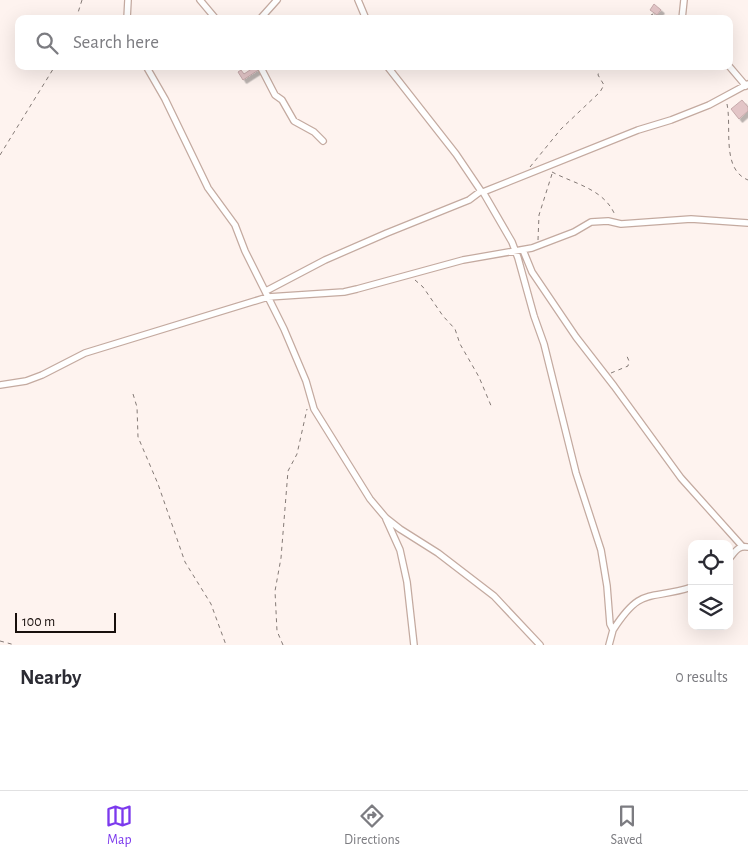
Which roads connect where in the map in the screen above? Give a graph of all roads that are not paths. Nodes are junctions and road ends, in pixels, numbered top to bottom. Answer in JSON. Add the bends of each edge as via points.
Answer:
{"nodes":[{"id":1,"x":128,"y":0,"type":"edge"},
{"id":2,"x":200,"y":0,"type":"edge"},
{"id":3,"x":276,"y":0,"type":"edge"},
{"id":4,"x":358,"y":0,"type":"edge"},
{"id":5,"x":684,"y":0,"type":"edge"},
{"id":6,"x":127,"y":15,"type":"edge"},
{"id":7,"x":213,"y":15,"type":"edge"},
{"id":8,"x":265,"y":15,"type":"edge"},
{"id":9,"x":364,"y":15,"type":"edge"},
{"id":10,"x":682,"y":15,"type":"edge"},
{"id":11,"x":148,"y":70,"type":"edge"},
{"id":12,"x":262,"y":70,"type":"edge"},
{"id":13,"x":390,"y":70,"type":"edge"},
{"id":14,"x":733,"y":70,"type":"edge"},
{"id":15,"x":747,"y":85,"type":"edge"},
{"id":16,"x":323,"y":141,"type":"dead end"},
{"id":17,"x":482,"y":191,"type":"junction"},
{"id":18,"x":748,"y":223,"type":"edge"},
{"id":19,"x":523,"y":250,"type":"junction"},
{"id":20,"x":516,"y":251,"type":"junction"},
{"id":21,"x":267,"y":294,"type":"junction"},
{"id":22,"x":0,"y":385,"type":"edge"},
{"id":23,"x":386,"y":518,"type":"junction"},
{"id":24,"x":745,"y":546,"type":"edge"},
{"id":25,"x":733,"y":556,"type":"edge"},
{"id":26,"x":688,"y":588,"type":"edge"},
{"id":27,"x":613,"y":630,"type":"junction"},
{"id":28,"x":414,"y":645,"type":"edge"},
{"id":29,"x":540,"y":645,"type":"edge"},
{"id":30,"x":609,"y":645,"type":"edge"}],
"edges":[{"from":1,"to":6,"type":"street"},
{"from":2,"to":7,"type":"street"},
{"from":3,"to":8,"type":"street"},
{"from":4,"to":9,"type":"street"},
{"from":5,"to":10,"type":"street"},
{"from":11,"to":21,"type":"street","via":[[208,188],[235,225]]},
{"from":12,"to":16,"type":"street","via":[[294,121]]},
{"from":13,"to":17,"type":"street"},
{"from":14,"to":15,"type":"street"},
{"from":15,"to":17,"type":"street","via":[[671,120]]},
{"from":17,"to":20,"type":"street"},
{"from":17,"to":21,"type":"street","via":[[469,200],[325,260]]},
{"from":18,"to":19,"type":"street","via":[[691,219],[591,222],[574,232]]},
{"from":19,"to":20,"type":"street"},
{"from":19,"to":24,"type":"street","via":[[532,272],[576,337],[681,478]]},
{"from":20,"to":21,"type":"street","via":[[462,260],[344,292]]},
{"from":20,"to":27,"type":"street","via":[[600,550]]},
{"from":21,"to":22,"type":"street","via":[[85,353],[26,381]]},
{"from":21,"to":23,"type":"street","via":[[320,421],[370,499]]},
{"from":23,"to":28,"type":"street","via":[[400,550]]},
{"from":23,"to":29,"type":"street","via":[[494,596]]},
{"from":24,"to":25,"type":"street"},
{"from":26,"to":27,"type":"street","via":[[646,596],[637,601]]},
{"from":27,"to":30,"type":"street"}]}
